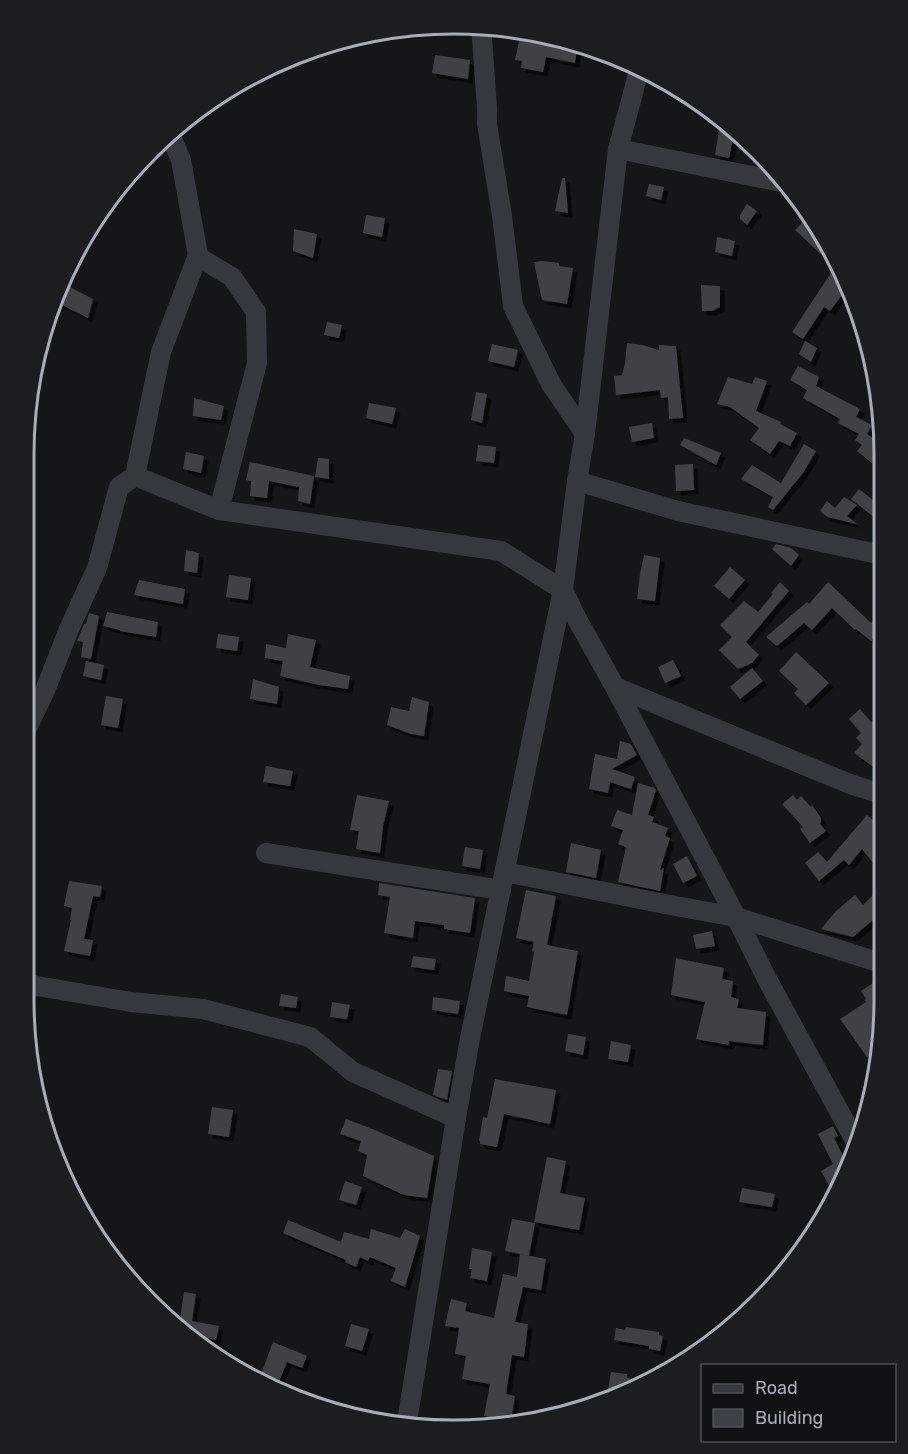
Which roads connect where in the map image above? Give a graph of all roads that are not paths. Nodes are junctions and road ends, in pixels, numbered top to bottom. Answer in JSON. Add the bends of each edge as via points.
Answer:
{"nodes":[{"id":1,"x":482,"y":35,"type":"edge"},
{"id":2,"x":637,"y":77,"type":"edge"},
{"id":3,"x":174,"y":142,"type":"edge"},
{"id":4,"x":618,"y":149,"type":"junction"},
{"id":5,"x":772,"y":180,"type":"edge"},
{"id":6,"x":198,"y":257,"type":"dead end"},
{"id":7,"x":585,"y":434,"type":"junction"},
{"id":8,"x":135,"y":476,"type":"junction"},
{"id":9,"x":577,"y":481,"type":"junction"},
{"id":10,"x":219,"y":510,"type":"junction"},
{"id":11,"x":874,"y":553,"type":"edge"},
{"id":12,"x":563,"y":590,"type":"junction"},
{"id":13,"x":615,"y":687,"type":"junction"},
{"id":14,"x":34,"y":714,"type":"edge"},
{"id":15,"x":874,"y":792,"type":"edge"},
{"id":16,"x":266,"y":853,"type":"dead end"},
{"id":17,"x":503,"y":881,"type":"junction"},
{"id":18,"x":736,"y":917,"type":"junction"},
{"id":19,"x":874,"y":961,"type":"edge"},
{"id":20,"x":34,"y":985,"type":"edge"},
{"id":21,"x":456,"y":1118,"type":"junction"},
{"id":22,"x":851,"y":1134,"type":"edge"},
{"id":23,"x":408,"y":1417,"type":"edge"}],
"edges":[{"from":1,"to":7,"type":"street","via":[[487,124],[513,306],[551,384]]},
{"from":2,"to":4,"type":"street"},
{"from":3,"to":8,"type":"street","via":[[181,160],[198,255],[161,352]]},
{"from":4,"to":5,"type":"street"},
{"from":4,"to":7,"type":"street"},
{"from":6,"to":10,"type":"street","via":[[232,278],[256,312],[257,363]]},
{"from":7,"to":9,"type":"street"},
{"from":8,"to":10,"type":"street"},
{"from":8,"to":14,"type":"street","via":[[119,488],[97,568]]},
{"from":9,"to":11,"type":"street","via":[[678,512]]},
{"from":9,"to":12,"type":"street"},
{"from":10,"to":12,"type":"street","via":[[501,551]]},
{"from":12,"to":13,"type":"street"},
{"from":12,"to":17,"type":"street"},
{"from":13,"to":15,"type":"street"},
{"from":13,"to":18,"type":"street"},
{"from":16,"to":17,"type":"street"},
{"from":17,"to":18,"type":"street"},
{"from":17,"to":21,"type":"street"},
{"from":18,"to":19,"type":"street"},
{"from":18,"to":22,"type":"street"},
{"from":20,"to":21,"type":"street","via":[[131,1002],[203,1009],[310,1036],[353,1072]]},
{"from":21,"to":23,"type":"street"}]}
